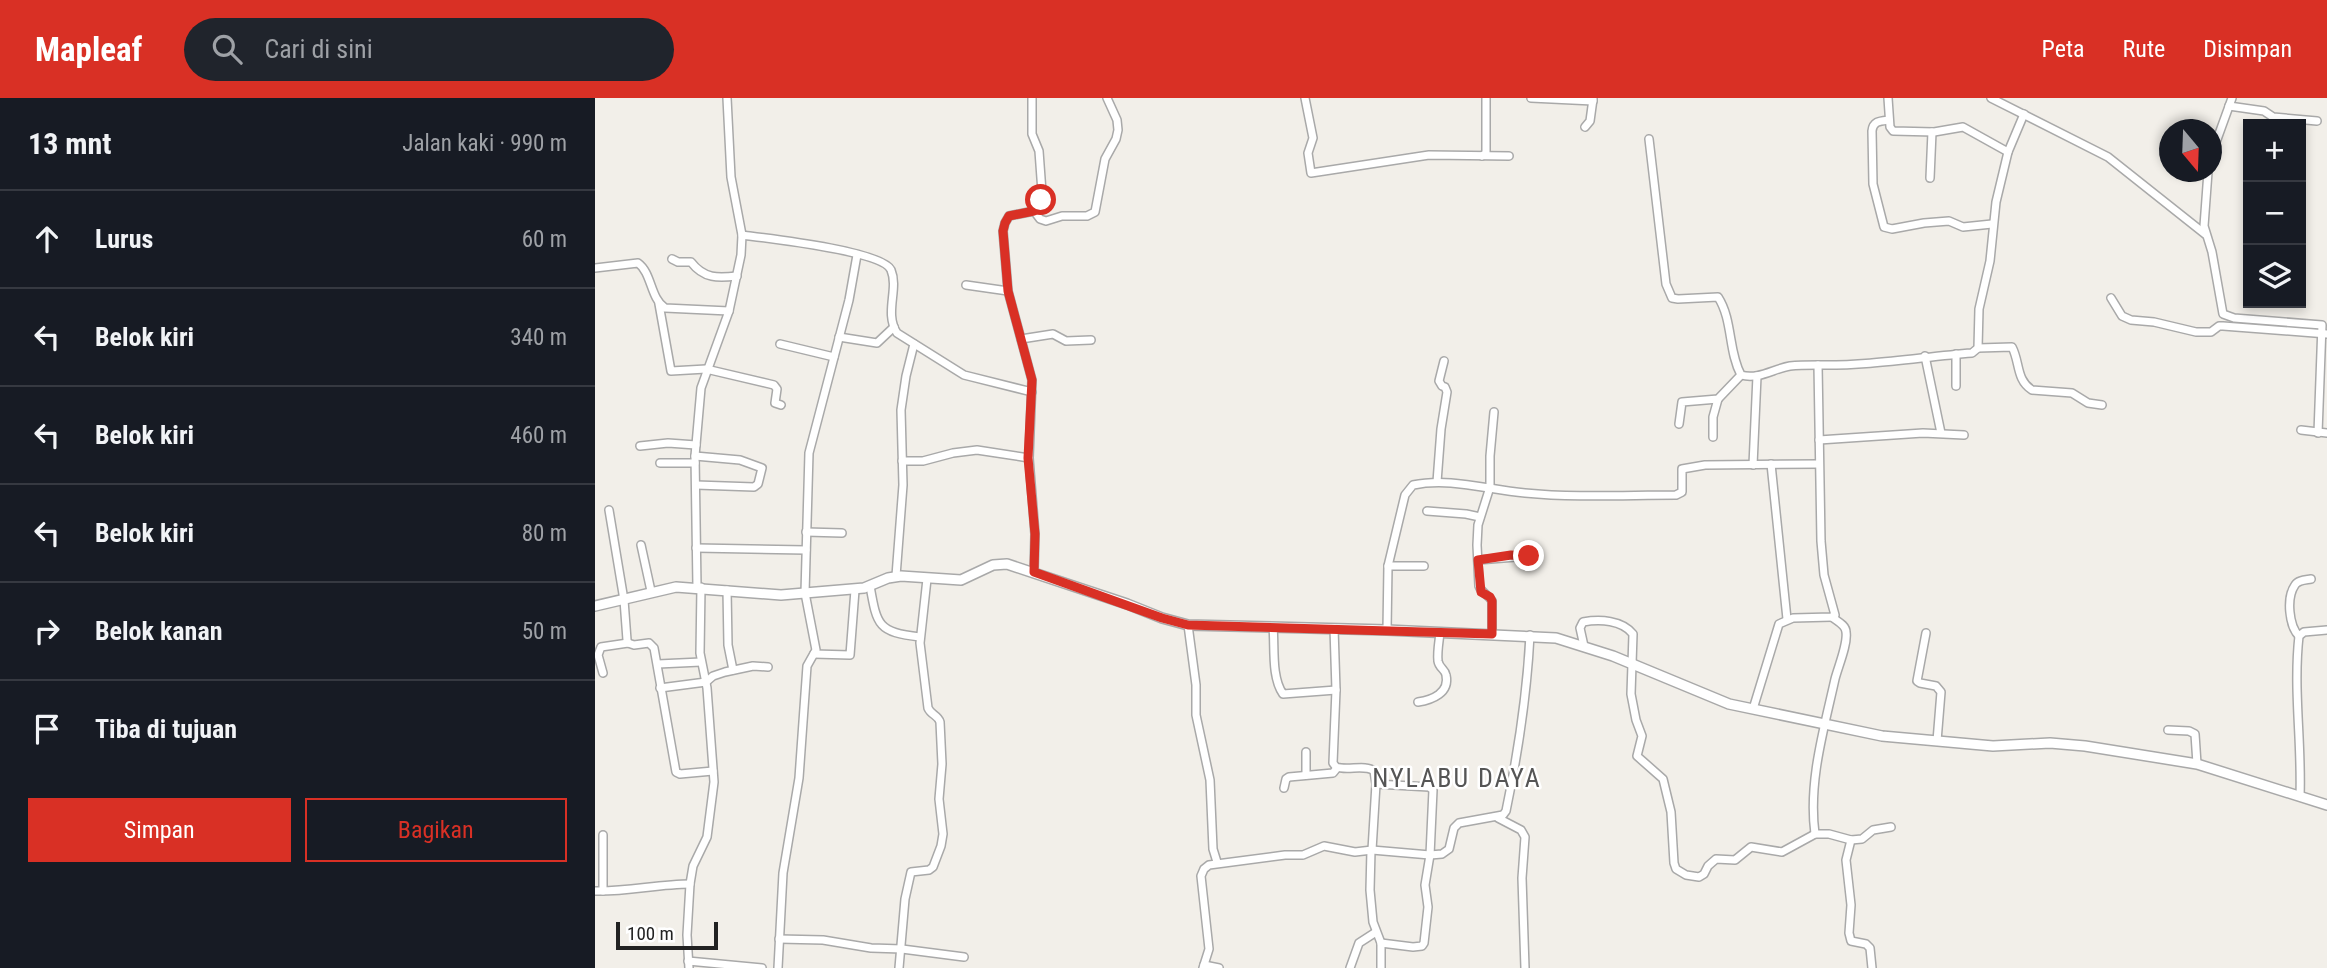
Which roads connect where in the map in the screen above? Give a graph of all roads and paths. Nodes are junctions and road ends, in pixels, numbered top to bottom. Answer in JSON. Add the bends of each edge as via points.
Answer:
{"nodes":[{"id":1,"x":727,"y":98,"type":"edge"},
{"id":2,"x":1032,"y":98,"type":"edge"},
{"id":3,"x":1107,"y":98,"type":"edge"},
{"id":4,"x":1305,"y":98,"type":"edge"},
{"id":5,"x":1486,"y":98,"type":"edge"},
{"id":6,"x":1531,"y":98,"type":"edge"},
{"id":7,"x":1888,"y":98,"type":"edge"},
{"id":8,"x":1991,"y":98,"type":"edge"},
{"id":9,"x":1593,"y":100,"type":"edge"},
{"id":10,"x":2230,"y":102,"type":"edge"},
{"id":11,"x":2024,"y":114,"type":"junction"},
{"id":12,"x":1889,"y":120,"type":"junction"},
{"id":13,"x":2317,"y":121,"type":"dead end"},
{"id":14,"x":2222,"y":125,"type":"edge"},
{"id":15,"x":1585,"y":127,"type":"dead end"},
{"id":16,"x":1932,"y":132,"type":"junction"},
{"id":17,"x":1649,"y":139,"type":"dead end"},
{"id":18,"x":2008,"y":152,"type":"junction"},
{"id":19,"x":1482,"y":156,"type":"junction"},
{"id":20,"x":1509,"y":156,"type":"dead end"},
{"id":21,"x":1930,"y":178,"type":"dead end"},
{"id":22,"x":2207,"y":182,"type":"edge"},
{"id":23,"x":1034,"y":211,"type":"junction"},
{"id":24,"x":1992,"y":224,"type":"junction"},
{"id":25,"x":2205,"y":234,"type":"junction"},
{"id":26,"x":742,"y":235,"type":"junction"},
{"id":27,"x":857,"y":255,"type":"junction"},
{"id":28,"x":672,"y":259,"type":"dead end"},
{"id":29,"x":595,"y":268,"type":"edge"},
{"id":30,"x":737,"y":276,"type":"junction"},
{"id":31,"x":966,"y":285,"type":"dead end"},
{"id":32,"x":1008,"y":291,"type":"junction"},
{"id":33,"x":2111,"y":298,"type":"dead end"},
{"id":34,"x":659,"y":304,"type":"junction"},
{"id":35,"x":729,"y":311,"type":"junction"},
{"id":36,"x":2223,"y":314,"type":"junction"},
{"id":37,"x":2234,"y":323,"type":"junction"},
{"id":38,"x":2219,"y":326,"type":"junction"},
{"id":39,"x":894,"y":327,"type":"junction"},
{"id":40,"x":2323,"y":332,"type":"edge"},
{"id":41,"x":839,"y":337,"type":"junction"},
{"id":42,"x":1021,"y":339,"type":"junction"},
{"id":43,"x":1091,"y":340,"type":"dead end"},
{"id":44,"x":914,"y":344,"type":"junction"},
{"id":45,"x":780,"y":345,"type":"dead end"},
{"id":46,"x":1978,"y":348,"type":"junction"},
{"id":47,"x":1956,"y":354,"type":"junction"},
{"id":48,"x":1925,"y":356,"type":"junction"},
{"id":49,"x":834,"y":358,"type":"junction"},
{"id":50,"x":1444,"y":361,"type":"dead end"},
{"id":51,"x":1818,"y":365,"type":"junction"},
{"id":52,"x":706,"y":369,"type":"junction"},
{"id":53,"x":1741,"y":375,"type":"junction"},
{"id":54,"x":1757,"y":376,"type":"junction"},
{"id":55,"x":1956,"y":386,"type":"dead end"},
{"id":56,"x":1032,"y":392,"type":"junction"},
{"id":57,"x":1718,"y":398,"type":"junction"},
{"id":58,"x":781,"y":405,"type":"dead end"},
{"id":59,"x":2102,"y":405,"type":"dead end"},
{"id":60,"x":1495,"y":412,"type":"dead end"},
{"id":61,"x":1679,"y":424,"type":"dead end"},
{"id":62,"x":2301,"y":430,"type":"dead end"},
{"id":63,"x":1941,"y":433,"type":"junction"},
{"id":64,"x":2323,"y":433,"type":"edge"},
{"id":65,"x":1964,"y":435,"type":"dead end"},
{"id":66,"x":1713,"y":437,"type":"dead end"},
{"id":67,"x":1819,"y":440,"type":"junction"},
{"id":68,"x":696,"y":445,"type":"junction"},
{"id":69,"x":640,"y":446,"type":"dead end"},
{"id":70,"x":1028,"y":458,"type":"junction"},
{"id":71,"x":695,"y":460,"type":"junction"},
{"id":72,"x":902,"y":461,"type":"junction"},
{"id":73,"x":660,"y":463,"type":"dead end"},
{"id":74,"x":1771,"y":464,"type":"junction"},
{"id":75,"x":1819,"y":464,"type":"junction"},
{"id":76,"x":1753,"y":465,"type":"junction"},
{"id":77,"x":1437,"y":482,"type":"junction"},
{"id":78,"x":696,"y":485,"type":"junction"},
{"id":79,"x":1490,"y":487,"type":"junction"},
{"id":80,"x":609,"y":510,"type":"dead end"},
{"id":81,"x":1426,"y":511,"type":"dead end"},
{"id":82,"x":1480,"y":517,"type":"junction"},
{"id":83,"x":806,"y":532,"type":"junction"},
{"id":84,"x":842,"y":533,"type":"dead end"},
{"id":85,"x":641,"y":545,"type":"dead end"},
{"id":86,"x":696,"y":548,"type":"junction"},
{"id":87,"x":806,"y":550,"type":"junction"},
{"id":88,"x":1529,"y":556,"type":"dead end"},
{"id":89,"x":1478,"y":560,"type":"junction"},
{"id":90,"x":1388,"y":566,"type":"junction"},
{"id":91,"x":1425,"y":566,"type":"dead end"},
{"id":92,"x":1034,"y":572,"type":"junction"},
{"id":93,"x":896,"y":576,"type":"junction"},
{"id":94,"x":927,"y":579,"type":"junction"},
{"id":95,"x":2311,"y":579,"type":"dead end"},
{"id":96,"x":870,"y":586,"type":"junction"},
{"id":97,"x":699,"y":587,"type":"junction"},
{"id":98,"x":727,"y":590,"type":"junction"},
{"id":99,"x":855,"y":590,"type":"junction"},
{"id":100,"x":651,"y":591,"type":"junction"},
{"id":101,"x":806,"y":593,"type":"junction"},
{"id":102,"x":624,"y":600,"type":"junction"},
{"id":103,"x":595,"y":606,"type":"edge"},
{"id":104,"x":1832,"y":617,"type":"junction"},
{"id":105,"x":1787,"y":620,"type":"junction"},
{"id":106,"x":1188,"y":625,"type":"junction"},
{"id":107,"x":1273,"y":627,"type":"junction"},
{"id":108,"x":1334,"y":628,"type":"junction"},
{"id":109,"x":1387,"y":629,"type":"junction"},
{"id":110,"x":2327,"y":630,"type":"edge"},
{"id":111,"x":1440,"y":633,"type":"junction"},
{"id":112,"x":1926,"y":633,"type":"dead end"},
{"id":113,"x":1492,"y":634,"type":"junction"},
{"id":114,"x":1530,"y":635,"type":"junction"},
{"id":115,"x":2299,"y":636,"type":"junction"},
{"id":116,"x":920,"y":637,"type":"junction"},
{"id":117,"x":628,"y":643,"type":"junction"},
{"id":118,"x":1584,"y":646,"type":"junction"},
{"id":119,"x":814,"y":654,"type":"junction"},
{"id":120,"x":701,"y":662,"type":"junction"},
{"id":121,"x":657,"y":664,"type":"junction"},
{"id":122,"x":1633,"y":665,"type":"junction"},
{"id":123,"x":768,"y":667,"type":"dead end"},
{"id":124,"x":733,"y":670,"type":"junction"},
{"id":125,"x":603,"y":673,"type":"dead end"},
{"id":126,"x":706,"y":682,"type":"junction"},
{"id":127,"x":660,"y":688,"type":"junction"},
{"id":128,"x":1336,"y":690,"type":"junction"},
{"id":129,"x":1418,"y":702,"type":"dead end"},
{"id":130,"x":1753,"y":709,"type":"junction"},
{"id":131,"x":1825,"y":723,"type":"junction"},
{"id":132,"x":2168,"y":730,"type":"dead end"},
{"id":133,"x":1937,"y":741,"type":"junction"},
{"id":134,"x":1306,"y":751,"type":"dead end"},
{"id":135,"x":2197,"y":764,"type":"junction"},
{"id":136,"x":1338,"y":768,"type":"junction"},
{"id":137,"x":713,"y":771,"type":"junction"},
{"id":138,"x":1306,"y":775,"type":"junction"},
{"id":139,"x":1376,"y":784,"type":"junction"},
{"id":140,"x":1283,"y":788,"type":"dead end"},
{"id":141,"x":2300,"y":796,"type":"junction"},
{"id":142,"x":2327,"y":805,"type":"edge"},
{"id":143,"x":1498,"y":818,"type":"junction"},
{"id":144,"x":1891,"y":827,"type":"dead end"},
{"id":145,"x":1815,"y":834,"type":"junction"},
{"id":146,"x":603,"y":835,"type":"dead end"},
{"id":147,"x":1851,"y":840,"type":"junction"},
{"id":148,"x":1371,"y":850,"type":"junction"},
{"id":149,"x":1430,"y":855,"type":"junction"},
{"id":150,"x":1217,"y":862,"type":"junction"},
{"id":151,"x":690,"y":884,"type":"junction"},
{"id":152,"x":599,"y":891,"type":"edge"},
{"id":153,"x":1376,"y":932,"type":"junction"},
{"id":154,"x":779,"y":939,"type":"junction"},
{"id":155,"x":1381,"y":943,"type":"junction"},
{"id":156,"x":902,"y":948,"type":"junction"},
{"id":157,"x":964,"y":957,"type":"dead end"},
{"id":158,"x":689,"y":964,"type":"edge"},
{"id":159,"x":1203,"y":966,"type":"edge"},
{"id":160,"x":762,"y":968,"type":"edge"},
{"id":161,"x":778,"y":968,"type":"edge"},
{"id":162,"x":899,"y":968,"type":"edge"},
{"id":163,"x":1219,"y":968,"type":"edge"},
{"id":164,"x":1350,"y":968,"type":"edge"},
{"id":165,"x":1381,"y":968,"type":"edge"},
{"id":166,"x":1525,"y":968,"type":"edge"},
{"id":167,"x":1872,"y":968,"type":"edge"}],
"edges":[{"from":1,"to":26,"type":"street","via":[[731,177]]},
{"from":2,"to":23,"type":"street","via":[[1032,134],[1039,150],[1042,192]]},
{"from":3,"to":23,"type":"street","via":[[1118,130],[1105,159],[1095,212],[1046,221]]},
{"from":4,"to":19,"type":"street","via":[[1313,138],[1308,153],[1311,173],[1429,155]]},
{"from":5,"to":19,"type":"street","via":[[1486,153]]},
{"from":6,"to":9,"type":"street"},
{"from":7,"to":12,"type":"street"},
{"from":8,"to":11,"type":"street"},
{"from":9,"to":15,"type":"street"},
{"from":10,"to":13,"type":"street","via":[[2273,117]]},
{"from":10,"to":14,"type":"street"},
{"from":11,"to":18,"type":"street"},
{"from":11,"to":25,"type":"street","via":[[2108,157]]},
{"from":12,"to":16,"type":"street","via":[[1893,131]]},
{"from":12,"to":24,"type":"street","via":[[1876,122],[1872,131],[1873,184],[1884,227]]},
{"from":16,"to":18,"type":"street","via":[[1963,127]]},
{"from":16,"to":21,"type":"street"},
{"from":17,"to":53,"type":"street","via":[[1666,284],[1674,299],[1718,297]]},
{"from":18,"to":24,"type":"street"},
{"from":19,"to":20,"type":"street"},
{"from":22,"to":25,"type":"street"},
{"from":23,"to":32,"type":"street","via":[[1009,216],[1005,223]]},
{"from":24,"to":46,"type":"street"},
{"from":25,"to":36,"type":"street"},
{"from":26,"to":27,"type":"street"},
{"from":26,"to":30,"type":"street"},
{"from":27,"to":39,"type":"street","via":[[885,262],[893,272]]},
{"from":27,"to":41,"type":"street"},
{"from":28,"to":30,"type":"street","via":[[691,262],[714,278]]},
{"from":29,"to":34,"type":"street","via":[[641,265]]},
{"from":30,"to":35,"type":"street"},
{"from":31,"to":32,"type":"street"},
{"from":32,"to":42,"type":"street"},
{"from":33,"to":38,"type":"street","via":[[2122,316],[2131,320],[2196,332],[2211,332]]},
{"from":34,"to":35,"type":"street","via":[[668,309]]},
{"from":34,"to":52,"type":"street","via":[[670,370]]},
{"from":35,"to":52,"type":"street"},
{"from":36,"to":37,"type":"street"},
{"from":36,"to":38,"type":"street"},
{"from":37,"to":38,"type":"street"},
{"from":37,"to":40,"type":"street","via":[[2322,326]]},
{"from":39,"to":41,"type":"street","via":[[877,343]]},
{"from":39,"to":44,"type":"street"},
{"from":40,"to":64,"type":"street","via":[[2318,408]]},
{"from":41,"to":49,"type":"street"},
{"from":42,"to":43,"type":"street","via":[[1053,334],[1066,341]]},
{"from":42,"to":56,"type":"street"},
{"from":44,"to":56,"type":"street","via":[[964,375]]},
{"from":44,"to":72,"type":"street","via":[[901,410]]},
{"from":45,"to":49,"type":"street"},
{"from":46,"to":47,"type":"street"},
{"from":46,"to":59,"type":"street","via":[[2013,347],[2019,374],[2032,390],[2072,393]]},
{"from":47,"to":48,"type":"street"},
{"from":47,"to":55,"type":"street"},
{"from":48,"to":51,"type":"street","via":[[1858,366]]},
{"from":48,"to":63,"type":"street"},
{"from":49,"to":83,"type":"street","via":[[809,453]]},
{"from":50,"to":77,"type":"street","via":[[1439,381],[1447,393]]},
{"from":51,"to":54,"type":"street","via":[[1787,367]]},
{"from":51,"to":67,"type":"street"},
{"from":52,"to":58,"type":"street","via":[[774,385],[775,402]]},
{"from":52,"to":68,"type":"street"},
{"from":53,"to":54,"type":"street"},
{"from":53,"to":57,"type":"street"},
{"from":54,"to":76,"type":"street"},
{"from":56,"to":70,"type":"street"},
{"from":57,"to":61,"type":"street","via":[[1682,402]]},
{"from":57,"to":66,"type":"street"},
{"from":60,"to":79,"type":"street"},
{"from":62,"to":64,"type":"street"},
{"from":63,"to":65,"type":"street"},
{"from":63,"to":67,"type":"street"},
{"from":67,"to":75,"type":"street"},
{"from":68,"to":69,"type":"street"},
{"from":68,"to":71,"type":"street"},
{"from":70,"to":72,"type":"street","via":[[977,450]]},
{"from":70,"to":92,"type":"street"},
{"from":71,"to":73,"type":"street"},
{"from":71,"to":78,"type":"street"},
{"from":71,"to":78,"type":"street","via":[[740,460],[762,467],[754,487]]},
{"from":72,"to":93,"type":"street"},
{"from":74,"to":75,"type":"street"},
{"from":74,"to":76,"type":"street"},
{"from":74,"to":105,"type":"street"},
{"from":75,"to":104,"type":"street","via":[[1824,575],[1835,613]]},
{"from":76,"to":79,"type":"street","via":[[1683,468],[1683,490],[1676,495],[1572,497]]},
{"from":77,"to":79,"type":"street"},
{"from":77,"to":90,"type":"street","via":[[1407,490]]},
{"from":78,"to":86,"type":"street"},
{"from":79,"to":82,"type":"street"},
{"from":80,"to":102,"type":"street"},
{"from":81,"to":82,"type":"street"},
{"from":82,"to":89,"type":"street"},
{"from":83,"to":84,"type":"street"},
{"from":83,"to":87,"type":"street"},
{"from":85,"to":100,"type":"street"},
{"from":86,"to":87,"type":"street"},
{"from":86,"to":97,"type":"street"},
{"from":87,"to":101,"type":"street"},
{"from":88,"to":89,"type":"street"},
{"from":89,"to":113,"type":"street","via":[[1481,592],[1492,601]]},
{"from":90,"to":91,"type":"street"},
{"from":90,"to":109,"type":"street"},
{"from":92,"to":94,"type":"street","via":[[999,564],[961,580]]},
{"from":92,"to":106,"type":"street"},
{"from":93,"to":94,"type":"street"},
{"from":93,"to":96,"type":"street"},
{"from":94,"to":116,"type":"street"},
{"from":95,"to":115,"type":"street","via":[[2294,586],[2290,602],[2294,631]]},
{"from":96,"to":99,"type":"street"},
{"from":96,"to":116,"type":"street","via":[[884,629]]},
{"from":97,"to":98,"type":"street"},
{"from":97,"to":100,"type":"street"},
{"from":97,"to":120,"type":"street"},
{"from":98,"to":101,"type":"street"},
{"from":98,"to":124,"type":"street"},
{"from":99,"to":101,"type":"street"},
{"from":99,"to":119,"type":"street","via":[[850,655]]},
{"from":100,"to":102,"type":"street"},
{"from":101,"to":119,"type":"street"},
{"from":102,"to":103,"type":"street"},
{"from":102,"to":117,"type":"street"},
{"from":104,"to":105,"type":"street"},
{"from":104,"to":131,"type":"street","via":[[1845,627],[1847,636]]},
{"from":105,"to":130,"type":"street","via":[[1777,629]]},
{"from":106,"to":107,"type":"street"},
{"from":106,"to":150,"type":"street"},
{"from":107,"to":108,"type":"street"},
{"from":107,"to":128,"type":"street","via":[[1283,694]]},
{"from":108,"to":109,"type":"street"},
{"from":108,"to":128,"type":"street"},
{"from":109,"to":111,"type":"street"},
{"from":110,"to":115,"type":"street"},
{"from":111,"to":113,"type":"street"},
{"from":111,"to":129,"type":"street","via":[[1438,661],[1446,674],[1445,687],[1441,694]]},
{"from":112,"to":133,"type":"street","via":[[1917,681],[1941,692]]},
{"from":113,"to":114,"type":"street"},
{"from":114,"to":118,"type":"street"},
{"from":114,"to":143,"type":"street","via":[[1515,763],[1506,811]]},
{"from":115,"to":141,"type":"street"},
{"from":116,"to":156,"type":"street","via":[[928,708],[940,722],[943,834],[933,867],[911,872]]},
{"from":117,"to":121,"type":"street","via":[[651,643]]},
{"from":117,"to":125,"type":"street","via":[[601,647],[598,655]]},
{"from":118,"to":122,"type":"street"},
{"from":118,"to":122,"type":"street","via":[[1583,622],[1603,620],[1624,626],[1633,634]]},
{"from":119,"to":154,"type":"street","via":[[807,666]]},
{"from":120,"to":121,"type":"street"},
{"from":120,"to":126,"type":"street"},
{"from":121,"to":127,"type":"street"},
{"from":122,"to":130,"type":"street","via":[[1711,698]]},
{"from":122,"to":145,"type":"street","via":[[1631,694],[1642,736],[1637,756],[1663,779],[1679,872],[1699,877],[1716,859],[1735,860],[1755,846],[1782,852]]},
{"from":123,"to":124,"type":"street"},
{"from":124,"to":126,"type":"street"},
{"from":126,"to":127,"type":"street"},
{"from":126,"to":137,"type":"street"},
{"from":127,"to":137,"type":"street","via":[[675,772]]},
{"from":128,"to":136,"type":"street","via":[[1333,763]]},
{"from":130,"to":131,"type":"street"},
{"from":131,"to":133,"type":"street","via":[[1873,735]]},
{"from":131,"to":145,"type":"street","via":[[1812,818]]},
{"from":132,"to":135,"type":"street","via":[[2195,734]]},
{"from":133,"to":135,"type":"street","via":[[2074,745]]},
{"from":134,"to":138,"type":"street"},
{"from":135,"to":141,"type":"street"},
{"from":136,"to":138,"type":"street"},
{"from":136,"to":139,"type":"street","via":[[1372,768]]},
{"from":137,"to":151,"type":"street","via":[[707,837]]},
{"from":138,"to":140,"type":"street","via":[[1289,776]]},
{"from":139,"to":148,"type":"street"},
{"from":139,"to":149,"type":"street","via":[[1432,789]]},
{"from":141,"to":142,"type":"street"},
{"from":143,"to":149,"type":"street","via":[[1459,823],[1449,849]]},
{"from":143,"to":166,"type":"street","via":[[1525,837]]},
{"from":144,"to":147,"type":"street"},
{"from":145,"to":147,"type":"street"},
{"from":146,"to":152,"type":"street"},
{"from":147,"to":167,"type":"street","via":[[1846,860],[1849,933],[1851,942],[1870,948]]},
{"from":148,"to":149,"type":"street"},
{"from":148,"to":150,"type":"street","via":[[1324,846],[1298,856]]},
{"from":148,"to":153,"type":"street"},
{"from":149,"to":155,"type":"street","via":[[1424,945]]},
{"from":150,"to":159,"type":"street","via":[[1201,876],[1209,949]]},
{"from":151,"to":152,"type":"street"},
{"from":151,"to":158,"type":"street"},
{"from":153,"to":155,"type":"street"},
{"from":153,"to":164,"type":"street","via":[[1359,943]]},
{"from":154,"to":156,"type":"street"},
{"from":154,"to":161,"type":"street"},
{"from":155,"to":165,"type":"street"},
{"from":156,"to":157,"type":"street"},
{"from":156,"to":162,"type":"street"},
{"from":158,"to":160,"type":"street"},
{"from":159,"to":163,"type":"street"}]}
